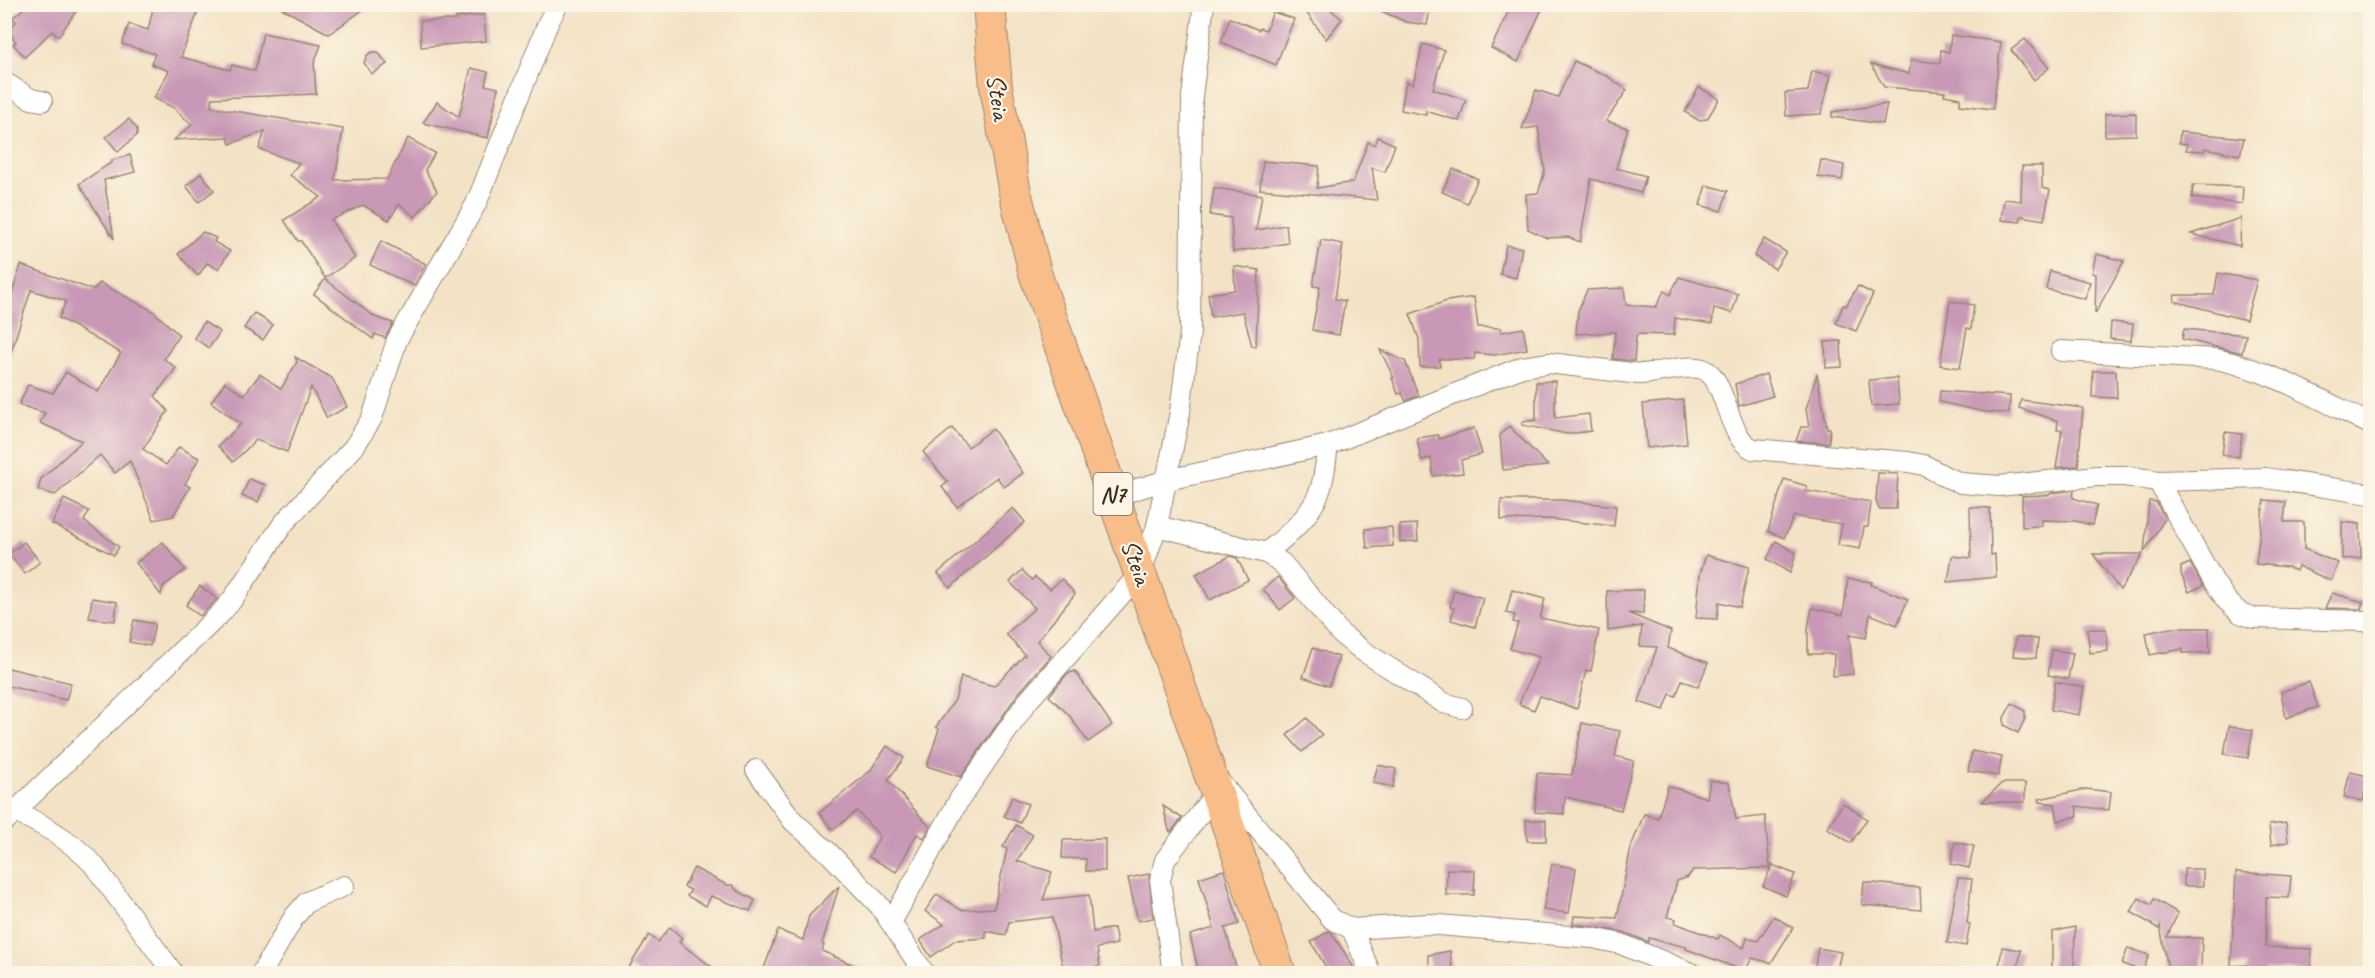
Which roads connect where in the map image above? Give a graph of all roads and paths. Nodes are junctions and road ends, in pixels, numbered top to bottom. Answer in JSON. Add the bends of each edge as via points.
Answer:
{"nodes":[{"id":1,"x":558,"y":4,"type":"edge"},
{"id":2,"x":988,"y":4,"type":"edge"},
{"id":3,"x":1204,"y":4,"type":"edge"},
{"id":4,"x":4,"y":82,"type":"edge"},
{"id":5,"x":42,"y":101,"type":"dead end"},
{"id":6,"x":2061,"y":351,"type":"dead end"},
{"id":7,"x":2370,"y":424,"type":"edge"},
{"id":8,"x":1328,"y":445,"type":"junction"},
{"id":9,"x":1167,"y":480,"type":"junction"},
{"id":10,"x":2158,"y":481,"type":"junction"},
{"id":11,"x":2370,"y":494,"type":"edge"},
{"id":12,"x":1114,"y":496,"type":"junction"},
{"id":13,"x":1157,"y":526,"type":"junction"},
{"id":14,"x":1266,"y":553,"type":"junction"},
{"id":15,"x":1141,"y":572,"type":"junction"},
{"id":16,"x":2370,"y":623,"type":"edge"},
{"id":17,"x":1462,"y":708,"type":"dead end"},
{"id":18,"x":756,"y":770,"type":"dead end"},
{"id":19,"x":1213,"y":779,"type":"junction"},
{"id":20,"x":8,"y":814,"type":"edge"},
{"id":21,"x":344,"y":886,"type":"dead end"},
{"id":22,"x":892,"y":921,"type":"junction"},
{"id":23,"x":1352,"y":928,"type":"junction"},
{"id":24,"x":174,"y":974,"type":"edge"},
{"id":25,"x":261,"y":974,"type":"edge"},
{"id":26,"x":926,"y":974,"type":"edge"},
{"id":27,"x":1173,"y":974,"type":"edge"},
{"id":28,"x":1280,"y":974,"type":"edge"},
{"id":29,"x":1371,"y":974,"type":"edge"},
{"id":30,"x":1693,"y":974,"type":"edge"}],
"edges":[{"from":1,"to":20,"type":"street","via":[[476,204],[397,340],[372,418],[354,447],[283,524],[221,613]]},
{"from":2,"to":12,"type":"main road","name":"Steia","number":"N7","via":[[998,99],[1035,273]]},
{"from":3,"to":9,"type":"street","via":[[1192,96],[1190,332]]},
{"from":4,"to":5,"type":"street","via":[[31,99]]},
{"from":6,"to":7,"type":"street","via":[[2216,359],[2239,364]]},
{"from":8,"to":9,"type":"street"},
{"from":8,"to":10,"type":"street","via":[[1535,363],[1639,374],[1695,367],[1706,369],[1714,378],[1740,440],[1753,449],[1908,462],[1924,465],[1961,483],[1999,486],[2097,476]]},
{"from":8,"to":14,"type":"street","via":[[1321,488],[1306,515]]},
{"from":9,"to":12,"type":"street"},
{"from":9,"to":13,"type":"street"},
{"from":10,"to":11,"type":"street","via":[[2266,477]]},
{"from":10,"to":16,"type":"street","via":[[2214,582],[2240,613],[2254,618]]},
{"from":12,"to":15,"type":"main road","name":"Steia","number":"N7"},
{"from":13,"to":14,"type":"street"},
{"from":13,"to":15,"type":"street"},
{"from":14,"to":17,"type":"street","via":[[1282,563],[1341,634],[1444,704]]},
{"from":15,"to":19,"type":"main road","name":"Steia","number":"N7"},
{"from":15,"to":22,"type":"street","via":[[1026,702],[959,800]]},
{"from":18,"to":22,"type":"street","via":[[793,821],[828,852]]},
{"from":19,"to":23,"type":"street","via":[[1332,919]]},
{"from":19,"to":27,"type":"street","via":[[1165,860],[1160,880]]},
{"from":19,"to":28,"type":"main road","name":"Steia","number":"N7"},
{"from":20,"to":24,"type":"street","via":[[64,838],[93,864]]},
{"from":21,"to":25,"type":"street","via":[[307,902],[294,916]]},
{"from":22,"to":26,"type":"street"},
{"from":23,"to":29,"type":"street"},
{"from":23,"to":30,"type":"street","via":[[1427,924],[1593,938],[1621,944]]}]}
